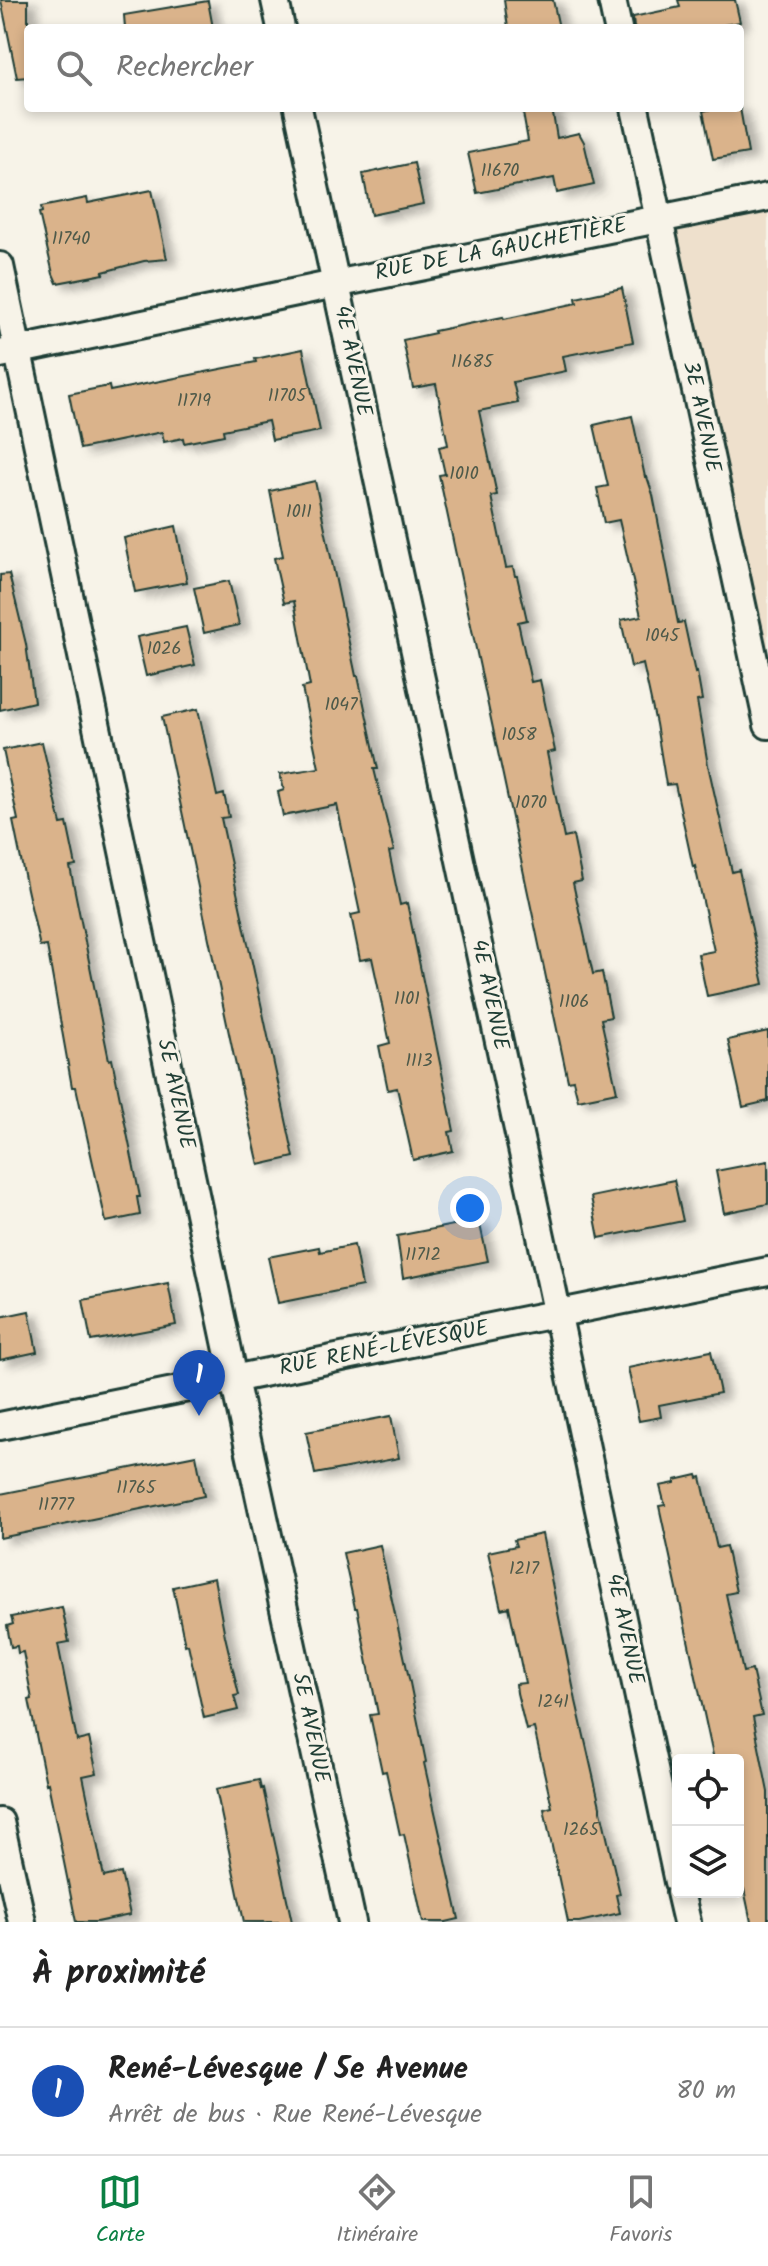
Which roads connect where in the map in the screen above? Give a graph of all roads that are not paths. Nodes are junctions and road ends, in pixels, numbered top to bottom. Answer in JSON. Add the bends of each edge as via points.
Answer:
{"nodes":[{"id":1,"x":275,"y":0,"type":"edge"},
{"id":2,"x":612,"y":0,"type":"edge"},
{"id":3,"x":280,"y":24,"type":"edge"},
{"id":4,"x":617,"y":24,"type":"edge"},
{"id":5,"x":299,"y":112,"type":"edge"},
{"id":6,"x":636,"y":112,"type":"edge"},
{"id":7,"x":768,"y":197,"type":"edge"},
{"id":8,"x":659,"y":218,"type":"junction"},
{"id":9,"x":0,"y":266,"type":"edge"},
{"id":10,"x":335,"y":284,"type":"junction"},
{"id":11,"x":9,"y":352,"type":"edge"},
{"id":12,"x":768,"y":725,"type":"edge"},
{"id":13,"x":768,"y":1271,"type":"edge"},
{"id":14,"x":558,"y":1315,"type":"junction"},
{"id":15,"x":234,"y":1379,"type":"junction"},
{"id":16,"x":0,"y":1426,"type":"edge"},
{"id":17,"x":0,"y":1822,"type":"edge"},
{"id":18,"x":672,"y":1854,"type":"edge"},
{"id":19,"x":681,"y":1898,"type":"edge"},
{"id":20,"x":22,"y":1922,"type":"edge"},
{"id":21,"x":352,"y":1922,"type":"edge"},
{"id":22,"x":687,"y":1922,"type":"edge"}],
"edges":[{"from":1,"to":3,"type":"street"},
{"from":2,"to":4,"type":"street"},
{"from":5,"to":10,"type":"street","name":"4E AVENUE"},
{"from":6,"to":8,"type":"street","name":"3E AVENUE"},
{"from":7,"to":8,"type":"street","name":"RUE DE LA GAUCHETIÈRE"},
{"from":8,"to":10,"type":"street","name":"RUE DE LA GAUCHETIÈRE"},
{"from":8,"to":12,"type":"street","name":"3E AVENUE"},
{"from":9,"to":11,"type":"street","name":"5E AVENUE"},
{"from":10,"to":11,"type":"street","name":"RUE DE LA GAUCHETIÈRE"},
{"from":10,"to":14,"type":"street","name":"4E AVENUE"},
{"from":11,"to":15,"type":"street","name":"5E AVENUE"},
{"from":13,"to":14,"type":"street","name":"RUE RENÉ-LÉVESQUE"},
{"from":14,"to":15,"type":"street","name":"RUE RENÉ-LÉVESQUE"},
{"from":14,"to":18,"type":"street","name":"4E AVENUE"},
{"from":15,"to":16,"type":"street","name":"RUE RENÉ-LÉVESQUE"},
{"from":15,"to":21,"type":"street","name":"5E AVENUE"},
{"from":17,"to":20,"type":"street"},
{"from":19,"to":22,"type":"street"}]}
